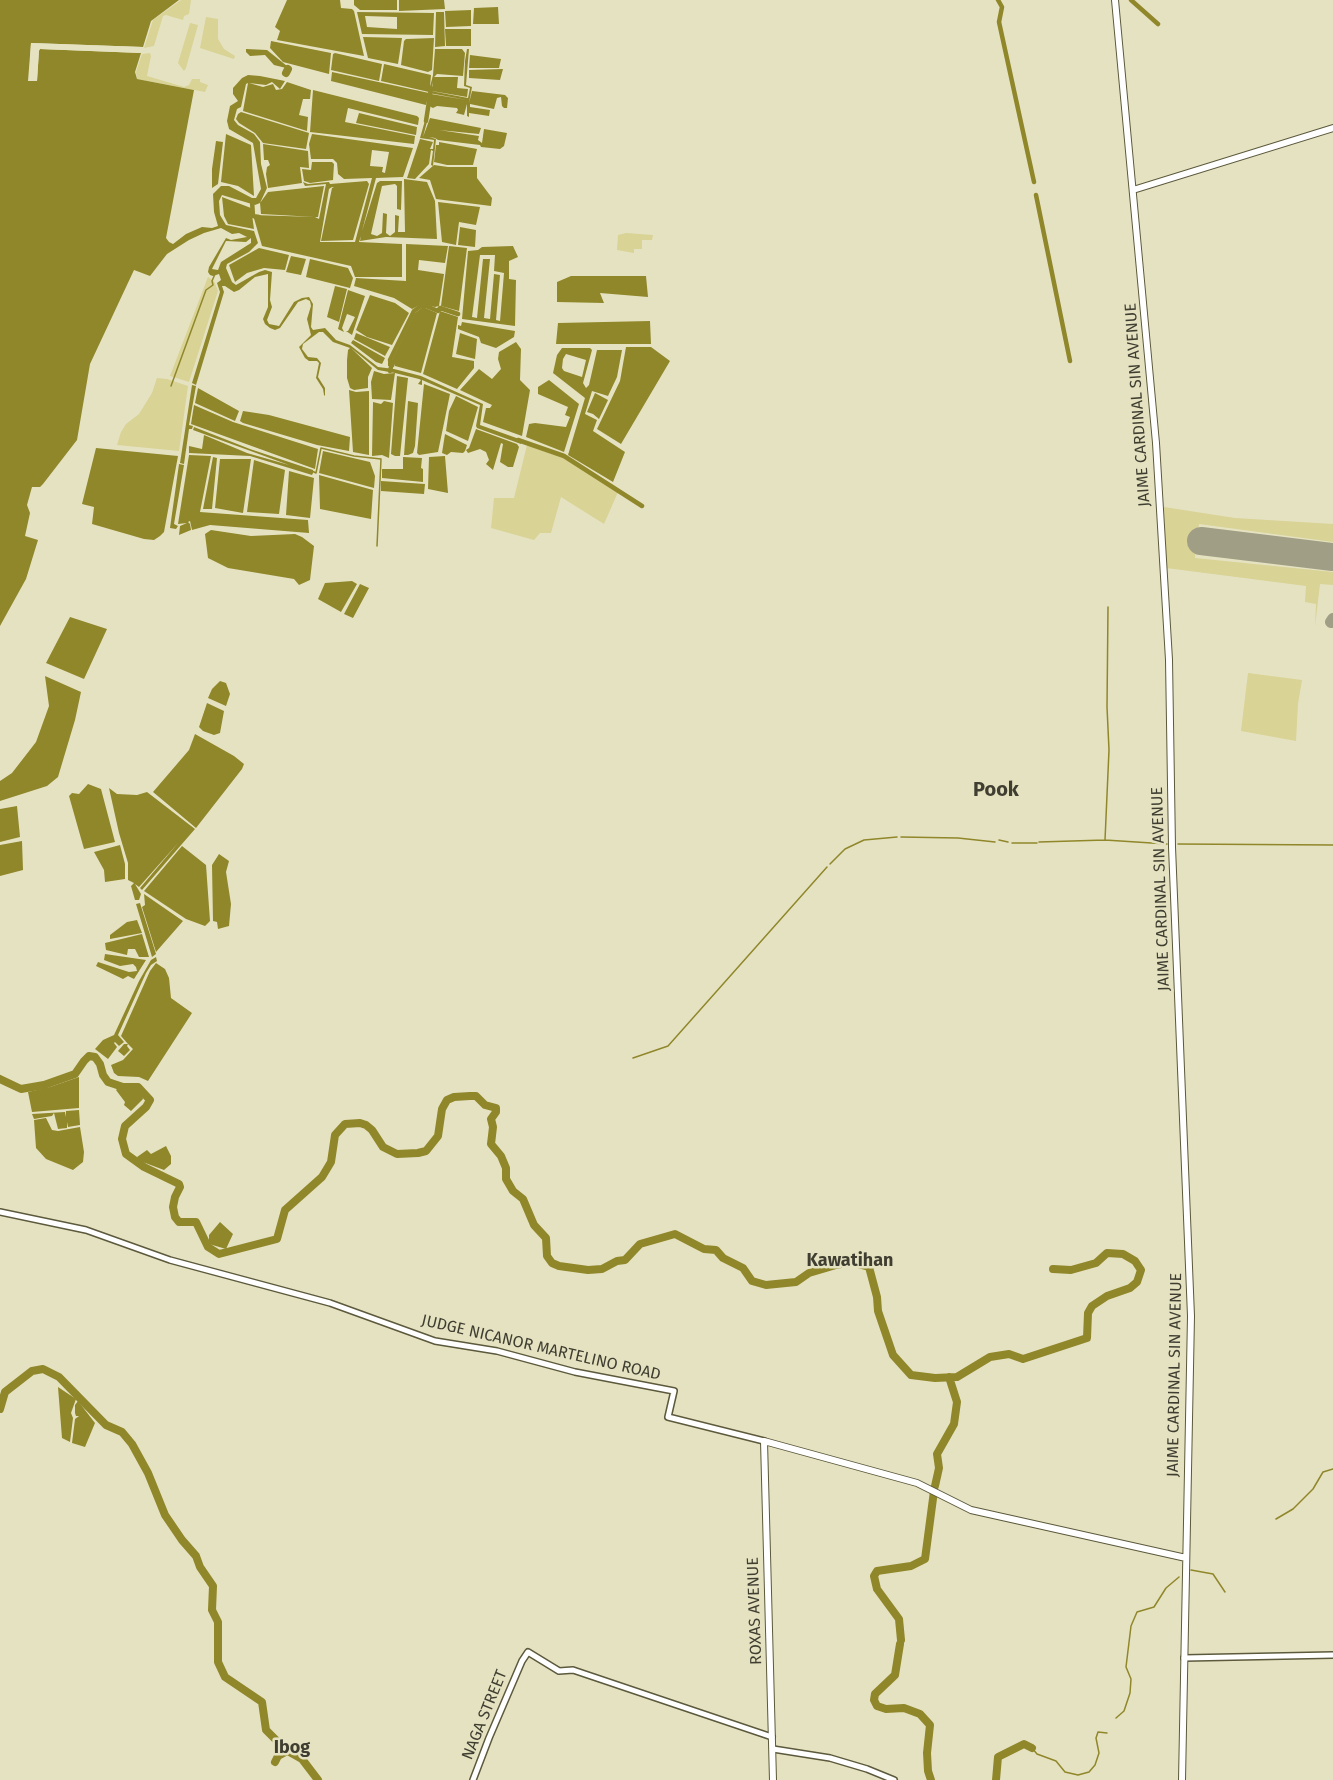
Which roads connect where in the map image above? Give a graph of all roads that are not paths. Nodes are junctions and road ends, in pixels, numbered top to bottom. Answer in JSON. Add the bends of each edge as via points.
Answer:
{"nodes":[{"id":1,"x":1115,"y":0,"type":"edge"},
{"id":2,"x":1333,"y":128,"type":"edge"},
{"id":3,"x":1133,"y":190,"type":"junction"},
{"id":4,"x":0,"y":1212,"type":"edge"},
{"id":5,"x":764,"y":1441,"type":"junction"},
{"id":6,"x":1186,"y":1558,"type":"junction"},
{"id":7,"x":1333,"y":1655,"type":"edge"},
{"id":8,"x":1184,"y":1658,"type":"junction"},
{"id":9,"x":772,"y":1737,"type":"junction"},
{"id":10,"x":773,"y":1749,"type":"junction"},
{"id":11,"x":474,"y":1780,"type":"edge"},
{"id":12,"x":774,"y":1780,"type":"edge"},
{"id":13,"x":894,"y":1780,"type":"edge"},
{"id":14,"x":1182,"y":1780,"type":"edge"}],
"edges":[{"from":1,"to":3,"type":"main road","name":"JAIME CARDINAL SIN AVENUE"},
{"from":2,"to":3,"type":"main road"},
{"from":3,"to":6,"type":"main road","name":"JAIME CARDINAL SIN AVENUE","via":[[1156,443],[1168,660],[1191,1316]]},
{"from":4,"to":5,"type":"street","name":"JUDGE NICANOR MARTELINO ROAD","via":[[86,1230],[170,1260],[330,1303],[435,1341],[674,1391],[668,1417]]},
{"from":5,"to":6,"type":"main road","name":"JUDGE NICANOR MARTELINO ROAD","via":[[917,1483],[971,1510]]},
{"from":5,"to":9,"type":"main road","name":"ROXAS AVENUE"},
{"from":6,"to":8,"type":"main road","name":"JAIME CARDINAL SIN AVENUE"},
{"from":7,"to":8,"type":"street"},
{"from":8,"to":14,"type":"main road","name":"JAIME CARDINAL SIN AVENUE"},
{"from":9,"to":10,"type":"main road","name":"ROXAS AVENUE"},
{"from":9,"to":11,"type":"street","name":"NAGA STREET","via":[[573,1670],[559,1671],[528,1652]]},
{"from":10,"to":12,"type":"main road","name":"ROXAS AVENUE"},
{"from":10,"to":13,"type":"street","via":[[830,1758]]}]}
